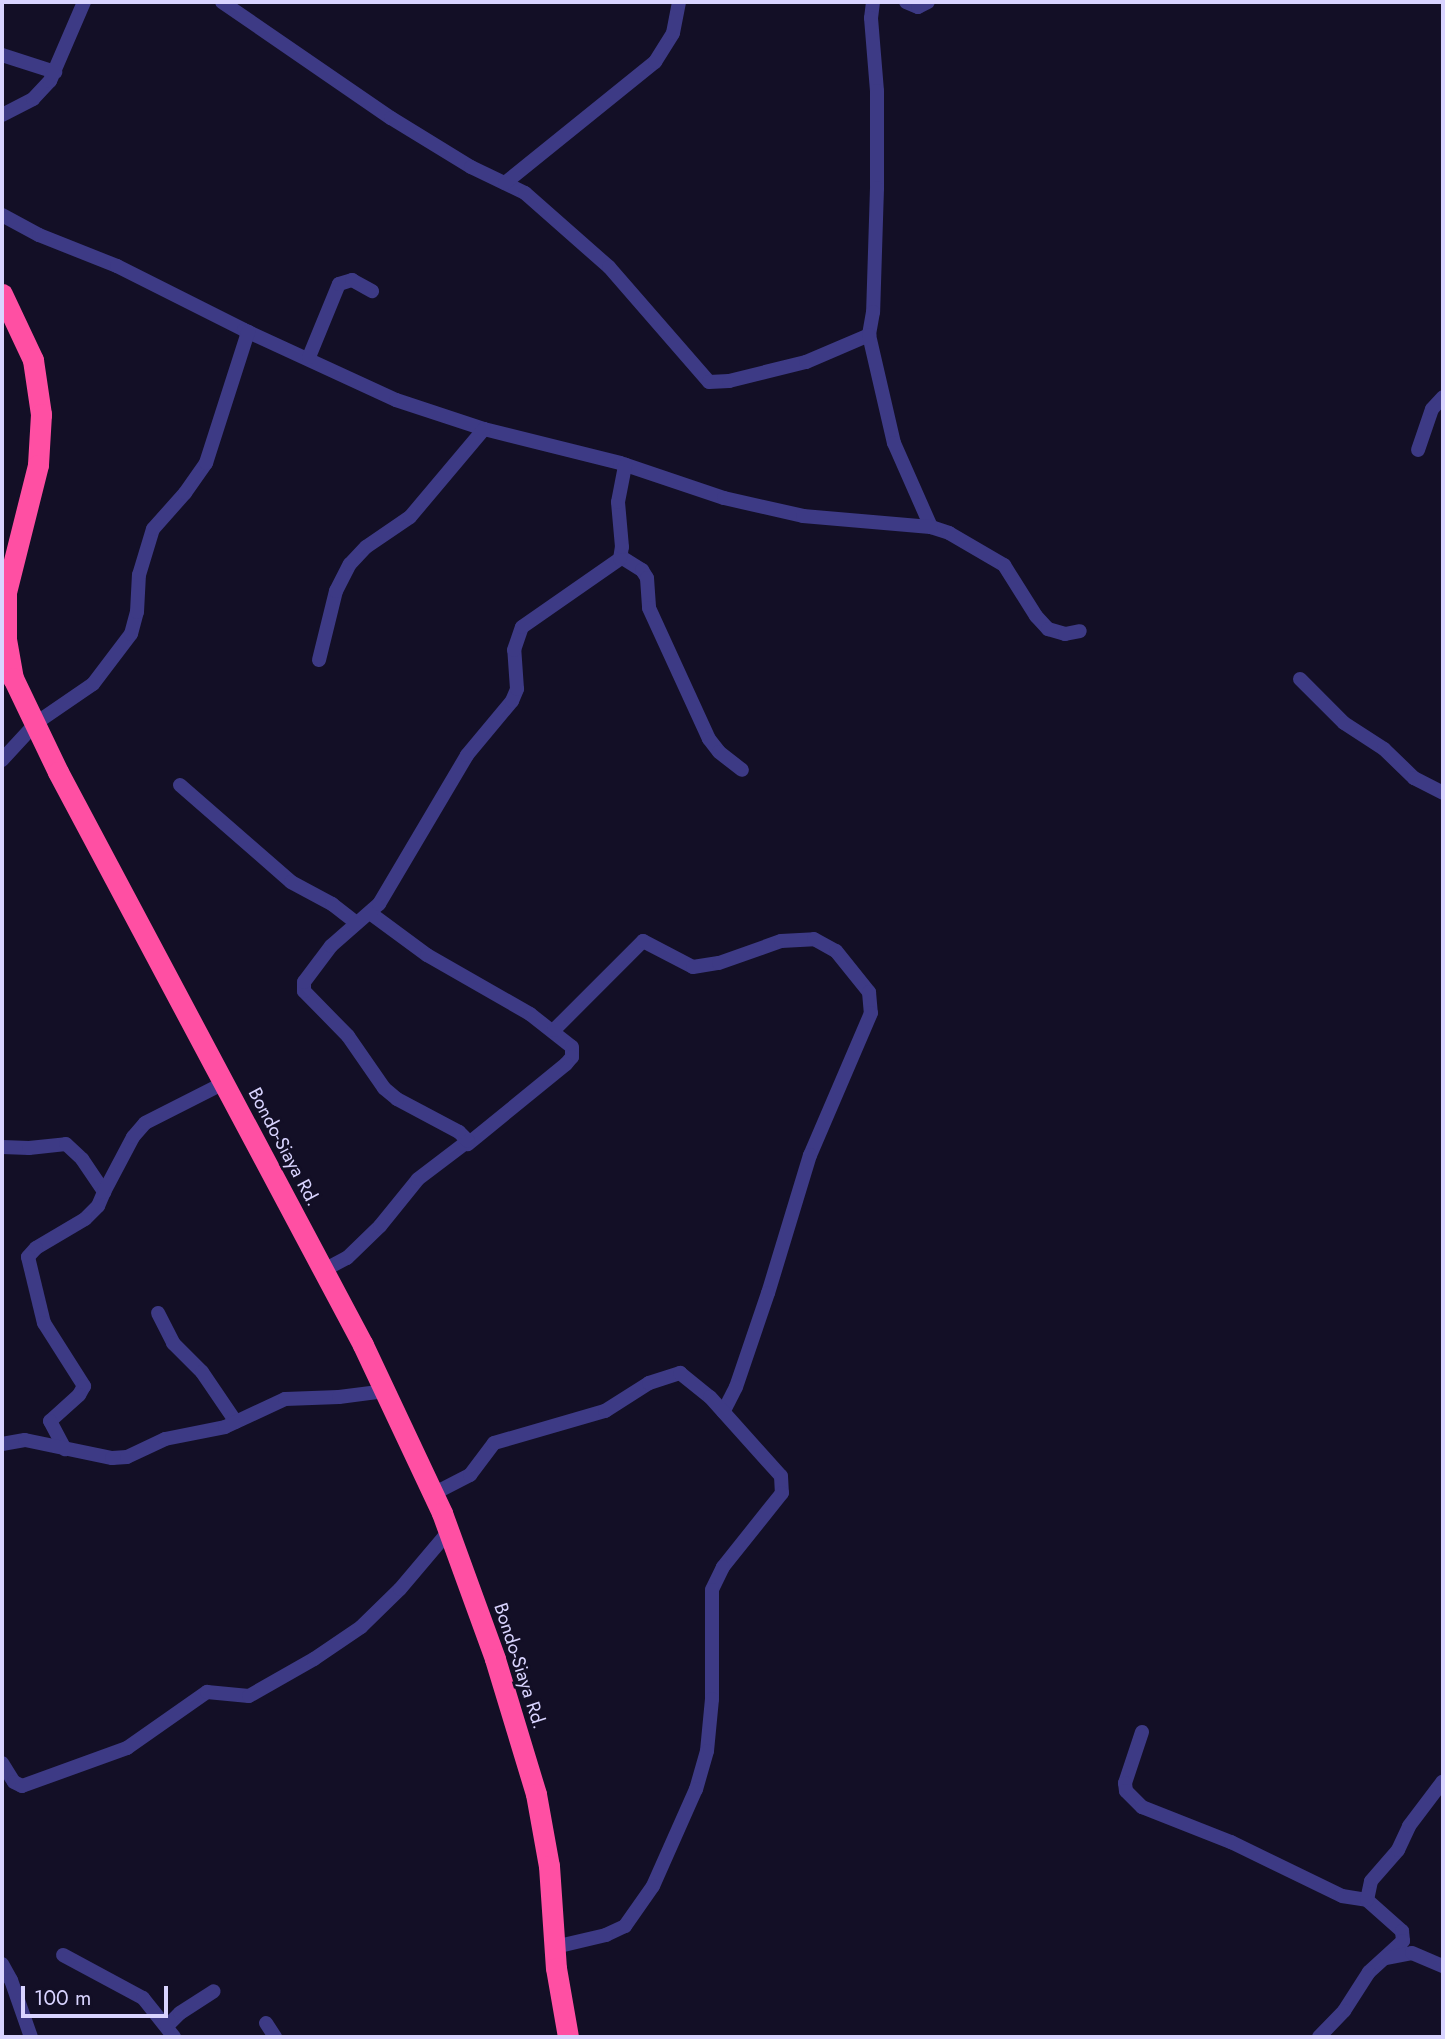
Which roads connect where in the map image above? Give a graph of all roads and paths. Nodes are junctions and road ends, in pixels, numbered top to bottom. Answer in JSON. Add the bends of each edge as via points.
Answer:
{"nodes":[{"id":1,"x":84,"y":2,"type":"edge"},
{"id":2,"x":222,"y":2,"type":"edge"},
{"id":3,"x":679,"y":2,"type":"edge"},
{"id":4,"x":873,"y":2,"type":"edge"},
{"id":5,"x":906,"y":2,"type":"edge"},
{"id":6,"x":928,"y":2,"type":"edge"},
{"id":7,"x":2,"y":55,"type":"edge"},
{"id":8,"x":55,"y":72,"type":"junction"},
{"id":9,"x":2,"y":115,"type":"edge"},
{"id":10,"x":505,"y":183,"type":"junction"},
{"id":11,"x":2,"y":215,"type":"edge"},
{"id":12,"x":372,"y":291,"type":"dead end"},
{"id":13,"x":2,"y":294,"type":"edge"},
{"id":14,"x":248,"y":332,"type":"junction"},
{"id":15,"x":869,"y":335,"type":"junction"},
{"id":16,"x":309,"y":357,"type":"junction"},
{"id":17,"x":1443,"y":397,"type":"edge"},
{"id":18,"x":484,"y":429,"type":"junction"},
{"id":19,"x":1419,"y":450,"type":"dead end"},
{"id":20,"x":625,"y":465,"type":"junction"},
{"id":21,"x":931,"y":527,"type":"junction"},
{"id":22,"x":621,"y":557,"type":"junction"},
{"id":23,"x":3,"y":612,"type":"edge"},
{"id":24,"x":1080,"y":632,"type":"dead end"},
{"id":25,"x":319,"y":660,"type":"dead end"},
{"id":26,"x":1300,"y":679,"type":"dead end"},
{"id":27,"x":36,"y":723,"type":"junction"},
{"id":28,"x":2,"y":760,"type":"edge"},
{"id":29,"x":742,"y":769,"type":"dead end"},
{"id":30,"x":180,"y":785,"type":"dead end"},
{"id":31,"x":1443,"y":793,"type":"edge"},
{"id":32,"x":370,"y":914,"type":"junction"},
{"id":33,"x":355,"y":923,"type":"junction"},
{"id":34,"x":554,"y":1030,"type":"junction"},
{"id":35,"x":224,"y":1083,"type":"junction"},
{"id":36,"x":468,"y":1144,"type":"junction"},
{"id":37,"x":2,"y":1147,"type":"edge"},
{"id":38,"x":104,"y":1192,"type":"junction"},
{"id":39,"x":324,"y":1270,"type":"junction"},
{"id":40,"x":158,"y":1313,"type":"dead end"},
{"id":41,"x":385,"y":1391,"type":"junction"},
{"id":42,"x":723,"y":1412,"type":"junction"},
{"id":43,"x":236,"y":1422,"type":"junction"},
{"id":44,"x":2,"y":1444,"type":"edge"},
{"id":45,"x":65,"y":1449,"type":"junction"},
{"id":46,"x":433,"y":1494,"type":"junction"},
{"id":47,"x":449,"y":1531,"type":"junction"},
{"id":48,"x":1142,"y":1732,"type":"dead end"},
{"id":49,"x":2,"y":1763,"type":"edge"},
{"id":50,"x":1443,"y":1781,"type":"edge"},
{"id":51,"x":1367,"y":1900,"type":"junction"},
{"id":52,"x":555,"y":1947,"type":"junction"},
{"id":53,"x":63,"y":1955,"type":"dead end"},
{"id":54,"x":1382,"y":1960,"type":"junction"},
{"id":55,"x":2,"y":1964,"type":"edge"},
{"id":56,"x":1443,"y":1966,"type":"edge"},
{"id":57,"x":214,"y":1992,"type":"dead end"},
{"id":58,"x":266,"y":2023,"type":"dead end"},
{"id":59,"x":170,"y":2032,"type":"edge"},
{"id":60,"x":31,"y":2037,"type":"edge"},
{"id":61,"x":275,"y":2037,"type":"edge"},
{"id":62,"x":568,"y":2037,"type":"edge"},
{"id":63,"x":1320,"y":2037,"type":"edge"}],
"edges":[{"from":1,"to":8,"type":"street"},
{"from":2,"to":10,"type":"street","via":[[378,111]]},
{"from":3,"to":10,"type":"street","via":[[673,33],[655,62]]},
{"from":4,"to":15,"type":"street","via":[[877,188]]},
{"from":5,"to":6,"type":"street","via":[[918,6]]},
{"from":7,"to":8,"type":"street"},
{"from":8,"to":9,"type":"street","via":[[33,99]]},
{"from":10,"to":15,"type":"street","via":[[525,193],[608,267],[709,382],[806,362]]},
{"from":11,"to":14,"type":"street"},
{"from":12,"to":16,"type":"street","via":[[352,280],[339,284]]},
{"from":13,"to":23,"type":"highway","name":"Bondo-Siaya Rd.","via":[[33,360],[41,414],[38,465]]},
{"from":14,"to":16,"type":"street"},
{"from":14,"to":27,"type":"street","via":[[206,463],[153,529],[139,575],[131,634],[93,684]]},
{"from":15,"to":21,"type":"street","via":[[894,443]]},
{"from":16,"to":18,"type":"street","via":[[377,393]]},
{"from":17,"to":19,"type":"street","via":[[1432,408]]},
{"from":18,"to":20,"type":"street"},
{"from":18,"to":25,"type":"street","via":[[410,517],[366,547],[350,564],[336,591]]},
{"from":20,"to":21,"type":"street","via":[[708,494],[803,516]]},
{"from":20,"to":22,"type":"street","via":[[618,502]]},
{"from":21,"to":24,"type":"street","via":[[1004,565],[1048,629]]},
{"from":22,"to":29,"type":"street","via":[[647,578],[649,608],[709,739]]},
{"from":22,"to":32,"type":"street","via":[[522,627],[514,650],[516,695],[467,755],[386,895]]},
{"from":23,"to":27,"type":"highway","name":"Bondo-Siaya Rd.","via":[[13,678]]},
{"from":26,"to":31,"type":"street","via":[[1344,723],[1414,778]]},
{"from":27,"to":28,"type":"street"},
{"from":27,"to":35,"type":"highway","name":"Bondo-Siaya Rd."},
{"from":30,"to":33,"type":"street","via":[[291,882],[332,904]]},
{"from":32,"to":33,"type":"street"},
{"from":32,"to":34,"type":"street","via":[[427,955]]},
{"from":33,"to":36,"type":"street","via":[[315,964],[304,991],[348,1036],[383,1088],[459,1132]]},
{"from":34,"to":36,"type":"street","via":[[572,1047],[572,1057]]},
{"from":34,"to":42,"type":"street","via":[[643,941],[693,967],[719,963],[781,941],[814,939],[836,951],[869,992],[871,1013],[815,1142],[736,1387]]},
{"from":35,"to":38,"type":"street","via":[[145,1124],[133,1137]]},
{"from":35,"to":39,"type":"highway","name":"Bondo-Siaya Rd."},
{"from":36,"to":39,"type":"street","via":[[418,1179],[380,1226],[346,1258]]},
{"from":37,"to":38,"type":"street","via":[[66,1144]]},
{"from":38,"to":45,"type":"street","via":[[85,1219],[28,1257],[44,1323],[84,1387],[50,1421]]},
{"from":39,"to":41,"type":"highway","name":"Bondo-Siaya Rd."},
{"from":40,"to":43,"type":"street","via":[[173,1343],[202,1371]]},
{"from":41,"to":43,"type":"street","via":[[289,1398]]},
{"from":41,"to":46,"type":"highway","name":"Bondo-Siaya Rd."},
{"from":42,"to":46,"type":"street","via":[[685,1375],[672,1374],[605,1411],[494,1443],[470,1475]]},
{"from":42,"to":52,"type":"street","via":[[781,1476],[783,1487],[723,1567],[712,1590],[711,1713],[703,1767],[653,1886],[635,1916],[617,1931]]},
{"from":43,"to":45,"type":"street","via":[[165,1439],[127,1457]]},
{"from":44,"to":45,"type":"street","via":[[25,1440]]},
{"from":46,"to":47,"type":"highway","name":"Bondo-Siaya Rd."},
{"from":47,"to":49,"type":"street","via":[[361,1627],[249,1696],[207,1692],[133,1745],[22,1786]]},
{"from":47,"to":52,"type":"highway","name":"Bondo-Siaya Rd.","via":[[531,1774],[547,1849]]},
{"from":48,"to":51,"type":"street","via":[[1125,1783],[1126,1791],[1142,1807],[1231,1842],[1342,1896]]},
{"from":50,"to":51,"type":"street","via":[[1409,1826],[1398,1850],[1371,1881]]},
{"from":51,"to":54,"type":"street","via":[[1405,1937]]},
{"from":52,"to":62,"type":"highway","name":"Bondo-Siaya Rd."},
{"from":53,"to":59,"type":"street","via":[[143,1998]]},
{"from":54,"to":56,"type":"street","via":[[1412,1953]]},
{"from":54,"to":63,"type":"street"},
{"from":55,"to":60,"type":"street"},
{"from":57,"to":59,"type":"street","via":[[180,2013]]},
{"from":58,"to":61,"type":"street"}]}
